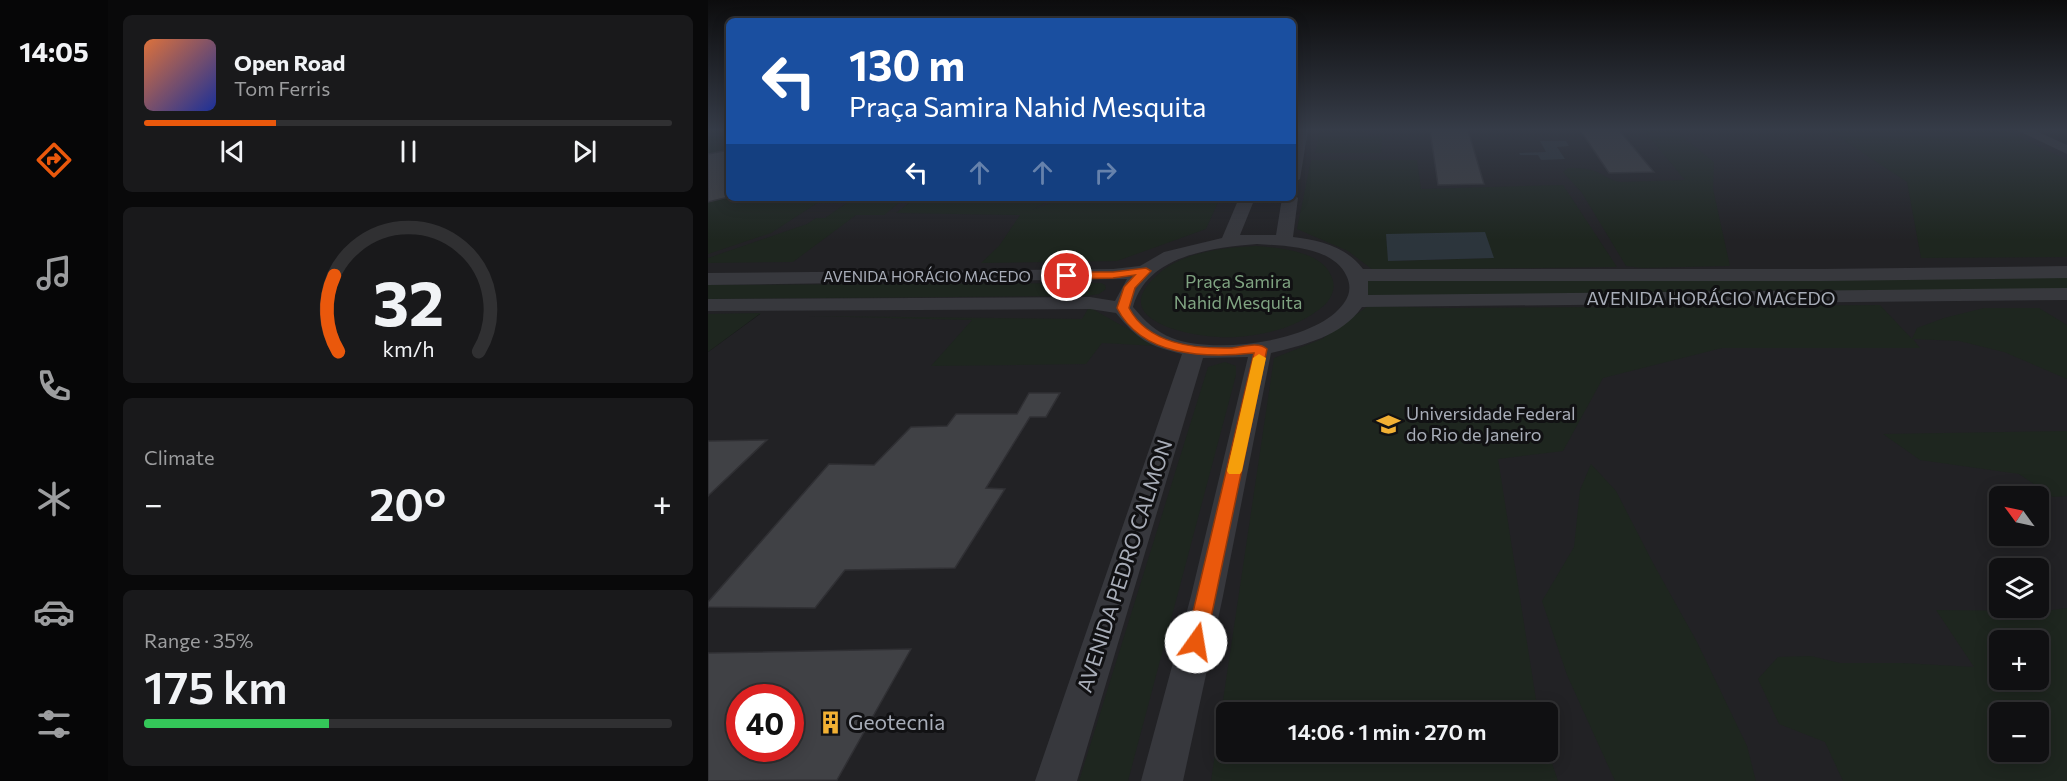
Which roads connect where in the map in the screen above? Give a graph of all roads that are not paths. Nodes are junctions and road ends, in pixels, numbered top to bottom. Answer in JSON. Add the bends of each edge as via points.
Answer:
{"nodes":[{"id":1,"x":1246,"y":201,"type":"edge"},
{"id":2,"x":1290,"y":201,"type":"edge"},
{"id":3,"x":1284,"y":240,"type":"junction"},
{"id":4,"x":1229,"y":241,"type":"junction"},
{"id":5,"x":1146,"y":271,"type":"junction"},
{"id":6,"x":2067,"y":272,"type":"edge"},
{"id":7,"x":1357,"y":274,"type":"junction"},
{"id":8,"x":1822,"y":275,"type":"junction"},
{"id":9,"x":708,"y":279,"type":"edge"},
{"id":10,"x":2067,"y":294,"type":"edge"},
{"id":11,"x":1846,"y":298,"type":"junction"},
{"id":12,"x":1356,"y":302,"type":"junction"},
{"id":13,"x":708,"y":305,"type":"edge"},
{"id":14,"x":1123,"y":308,"type":"junction"},
{"id":15,"x":1261,"y":349,"type":"junction"},
{"id":16,"x":1194,"y":351,"type":"junction"},
{"id":17,"x":1056,"y":781,"type":"edge"},
{"id":18,"x":1162,"y":781,"type":"edge"}],
"edges":[{"from":1,"to":4,"type":"street"},
{"from":2,"to":3,"type":"street"},
{"from":3,"to":4,"type":"street"},
{"from":3,"to":7,"type":"street","via":[[1330,252]]},
{"from":4,"to":5,"type":"street","via":[[1169,257]]},
{"from":5,"to":9,"type":"street","name":"AVENIDA HORÁCIO MACEDO","via":[[1113,275]]},
{"from":5,"to":14,"type":"street","via":[[1130,287]]},
{"from":6,"to":8,"type":"street","name":"AVENIDA HORÁCIO MACEDO"},
{"from":7,"to":8,"type":"street","name":"AVENIDA HORÁCIO MACEDO"},
{"from":7,"to":12,"type":"street","via":[[1360,288]]},
{"from":8,"to":11,"type":"street"},
{"from":10,"to":11,"type":"street","name":"AVENIDA HORÁCIO MACEDO"},
{"from":11,"to":12,"type":"street","name":"AVENIDA HORÁCIO MACEDO"},
{"from":12,"to":15,"type":"street","via":[[1322,330]]},
{"from":13,"to":14,"type":"street","name":"AVENIDA HORÁCIO MACEDO","via":[[1090,303]]},
{"from":14,"to":16,"type":"street","via":[[1145,335]]},
{"from":15,"to":16,"type":"street"},
{"from":15,"to":18,"type":"street"},
{"from":16,"to":17,"type":"street","name":"AVENIDA PEDRO CALMON"}]}
